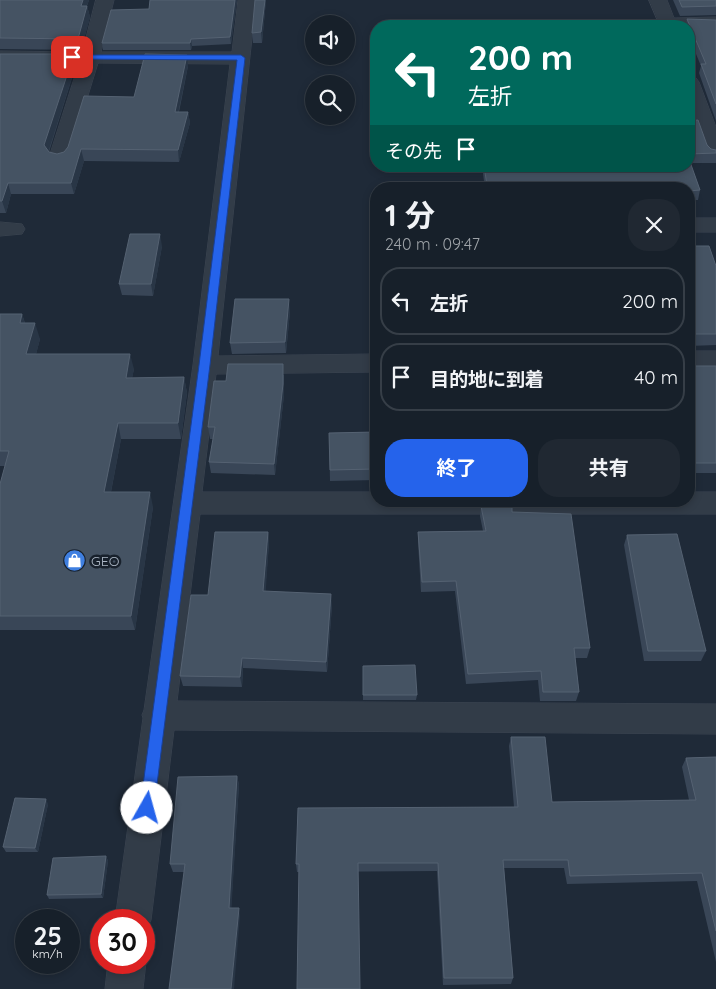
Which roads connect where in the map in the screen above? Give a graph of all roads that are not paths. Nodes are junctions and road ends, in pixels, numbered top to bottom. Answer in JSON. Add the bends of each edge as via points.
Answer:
{"nodes":[{"id":1,"x":105,"y":0,"type":"edge"},
{"id":2,"x":246,"y":0,"type":"edge"},
{"id":3,"x":658,"y":0,"type":"edge"},
{"id":4,"x":666,"y":20,"type":"edge"},
{"id":5,"x":716,"y":22,"type":"edge"},
{"id":6,"x":695,"y":23,"type":"edge"},
{"id":7,"x":0,"y":57,"type":"edge"},
{"id":8,"x":90,"y":57,"type":"junction"},
{"id":9,"x":241,"y":58,"type":"junction"},
{"id":10,"x":695,"y":96,"type":"edge"},
{"id":11,"x":701,"y":111,"type":"edge"},
{"id":12,"x":716,"y":153,"type":"edge"},
{"id":13,"x":59,"y":158,"type":"edge"},
{"id":14,"x":695,"y":225,"type":"edge"},
{"id":15,"x":716,"y":225,"type":"edge"},
{"id":16,"x":695,"y":360,"type":"edge"},
{"id":17,"x":716,"y":360,"type":"edge"},
{"id":18,"x":370,"y":363,"type":"edge"},
{"id":19,"x":204,"y":365,"type":"junction"},
{"id":20,"x":187,"y":503,"type":"junction"},
{"id":21,"x":370,"y":503,"type":"edge"},
{"id":22,"x":695,"y":503,"type":"edge"},
{"id":23,"x":716,"y":503,"type":"edge"},
{"id":24,"x":158,"y":715,"type":"junction"},
{"id":25,"x":716,"y":719,"type":"edge"},
{"id":26,"x":134,"y":909,"type":"edge"},
{"id":27,"x":126,"y":974,"type":"edge"},
{"id":28,"x":124,"y":989,"type":"edge"}],
"edges":[{"from":1,"to":8,"type":"street"},
{"from":2,"to":9,"type":"street"},
{"from":3,"to":4,"type":"street"},
{"from":5,"to":6,"type":"street"},
{"from":7,"to":8,"type":"street"},
{"from":8,"to":9,"type":"street"},
{"from":8,"to":13,"type":"street"},
{"from":9,"to":19,"type":"street"},
{"from":10,"to":11,"type":"street"},
{"from":11,"to":12,"type":"street"},
{"from":14,"to":15,"type":"street"},
{"from":16,"to":17,"type":"street"},
{"from":18,"to":19,"type":"street"},
{"from":19,"to":20,"type":"street"},
{"from":20,"to":21,"type":"street"},
{"from":20,"to":24,"type":"street"},
{"from":22,"to":23,"type":"street"},
{"from":24,"to":25,"type":"street"},
{"from":24,"to":26,"type":"street"},
{"from":27,"to":28,"type":"street"}]}
